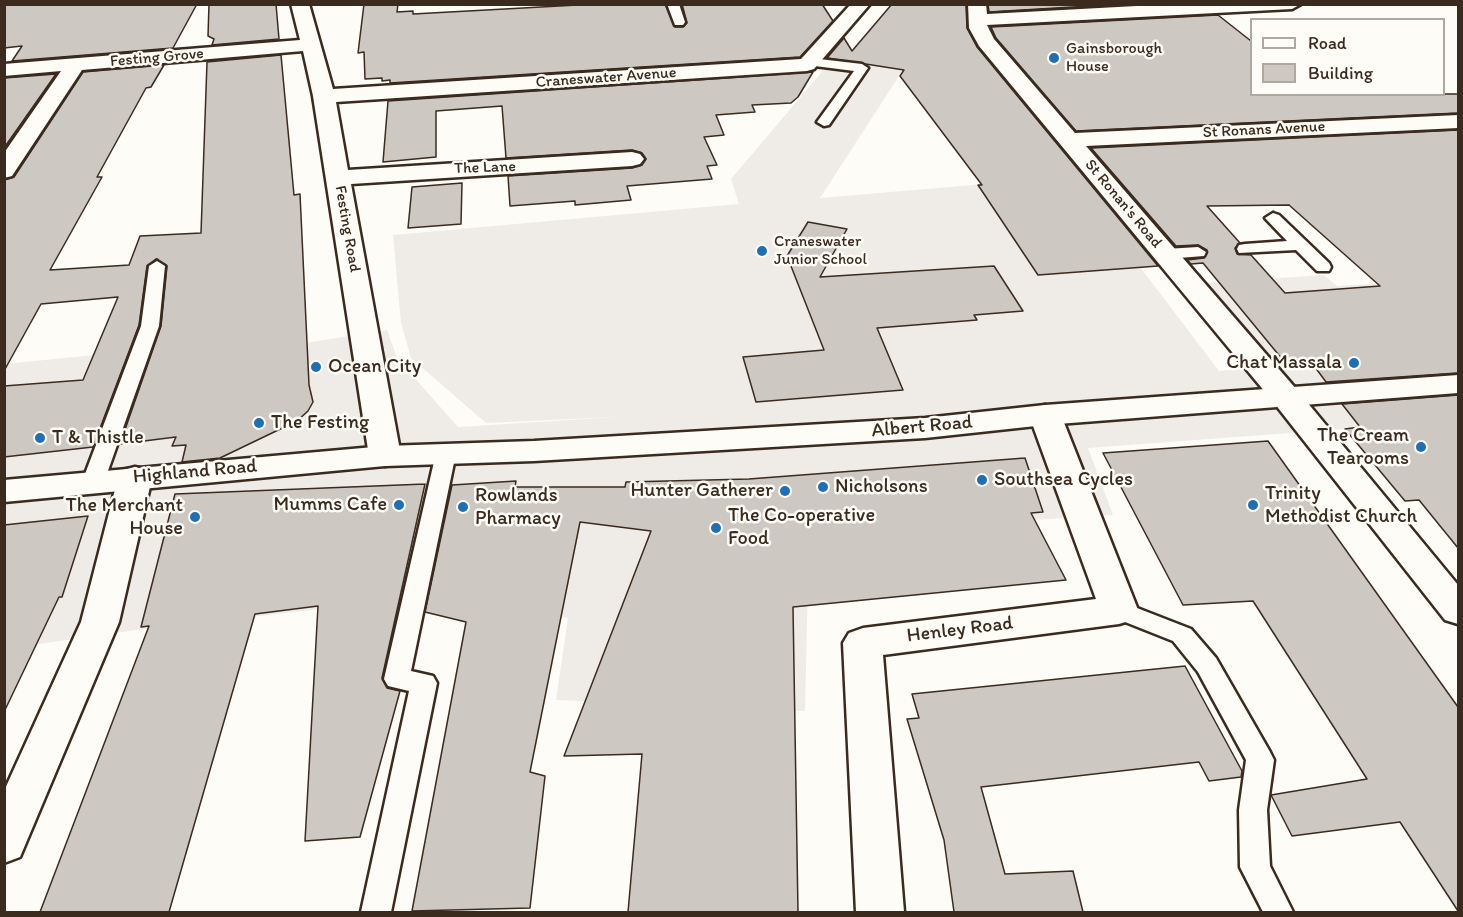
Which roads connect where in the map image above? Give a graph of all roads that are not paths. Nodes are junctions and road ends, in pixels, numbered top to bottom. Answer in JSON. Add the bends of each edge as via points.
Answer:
{"nodes":[{"id":1,"x":300,"y":4,"type":"edge"},
{"id":2,"x":673,"y":4,"type":"edge"},
{"id":3,"x":861,"y":4,"type":"edge"},
{"id":4,"x":1292,"y":4,"type":"edge"},
{"id":5,"x":976,"y":12,"type":"edge"},
{"id":6,"x":679,"y":22,"type":"dead end"},
{"id":7,"x":310,"y":45,"type":"junction"},
{"id":8,"x":811,"y":62,"type":"junction"},
{"id":9,"x":76,"y":64,"type":"junction"},
{"id":10,"x":4,"y":70,"type":"edge"},
{"id":11,"x":324,"y":96,"type":"junction"},
{"id":12,"x":1458,"y":121,"type":"edge"},
{"id":13,"x":824,"y":122,"type":"dead end"},
{"id":14,"x":1070,"y":140,"type":"junction"},
{"id":15,"x":632,"y":159,"type":"dead end"},
{"id":16,"x":4,"y":171,"type":"edge"},
{"id":17,"x":338,"y":178,"type":"junction"},
{"id":18,"x":1274,"y":218,"type":"dead end"},
{"id":19,"x":1301,"y":245,"type":"junction"},
{"id":20,"x":1245,"y":249,"type":"dead end"},
{"id":21,"x":1198,"y":252,"type":"dead end"},
{"id":22,"x":1166,"y":254,"type":"junction"},
{"id":23,"x":157,"y":266,"type":"dead end"},
{"id":24,"x":1323,"y":267,"type":"dead end"},
{"id":25,"x":1458,"y":384,"type":"edge"},
{"id":26,"x":1286,"y":397,"type":"junction"},
{"id":27,"x":1046,"y":415,"type":"junction"},
{"id":28,"x":446,"y":453,"type":"junction"},
{"id":29,"x":385,"y":456,"type":"junction"},
{"id":30,"x":135,"y":478,"type":"junction"},
{"id":31,"x":93,"y":482,"type":"junction"},
{"id":32,"x":4,"y":491,"type":"edge"},
{"id":33,"x":1119,"y":610,"type":"junction"},
{"id":34,"x":1458,"y":610,"type":"edge"},
{"id":35,"x":4,"y":843,"type":"edge"},
{"id":36,"x":376,"y":912,"type":"edge"},
{"id":37,"x":880,"y":912,"type":"edge"},
{"id":38,"x":1278,"y":912,"type":"edge"}],
"edges":[{"from":1,"to":7,"type":"street","name":"Festing Road"},
{"from":2,"to":6,"type":"lane"},
{"from":3,"to":8,"type":"street"},
{"from":4,"to":5,"type":"street"},
{"from":5,"to":14,"type":"street","name":"St Ronan's Road","via":[[986,42]]},
{"from":7,"to":9,"type":"street","name":"Festing Grove"},
{"from":7,"to":11,"type":"street","name":"Festing Road"},
{"from":8,"to":11,"type":"street","name":"Craneswater Avenue"},
{"from":8,"to":13,"type":"lane","via":[[862,68]]},
{"from":9,"to":10,"type":"street","name":"Festing Grove"},
{"from":9,"to":16,"type":"street"},
{"from":11,"to":17,"type":"street","name":"Festing Road"},
{"from":12,"to":14,"type":"street","name":"St Ronans Avenue"},
{"from":14,"to":22,"type":"street","name":"St Ronan's Road"},
{"from":15,"to":17,"type":"street","name":"The Lane"},
{"from":17,"to":29,"type":"street","name":"Festing Road"},
{"from":18,"to":19,"type":"lane"},
{"from":19,"to":20,"type":"lane"},
{"from":19,"to":24,"type":"lane"},
{"from":21,"to":22,"type":"lane"},
{"from":22,"to":26,"type":"street","name":"St Ronan's Road"},
{"from":23,"to":31,"type":"lane","via":[[150,326]]},
{"from":25,"to":26,"type":"street","name":"Albert Road"},
{"from":26,"to":27,"type":"street","name":"Albert Road"},
{"from":26,"to":34,"type":"street","name":"St Ronan's Road"},
{"from":27,"to":28,"type":"street","name":"Albert Road","via":[[925,428]]},
{"from":27,"to":33,"type":"street"},
{"from":28,"to":29,"type":"street","name":"Albert Road"},
{"from":28,"to":36,"type":"lane","via":[[397,679],[424,683]]},
{"from":29,"to":30,"type":"street","name":"Highland Road"},
{"from":30,"to":31,"type":"street","name":"Highland Road"},
{"from":30,"to":35,"type":"street","via":[[100,622]]},
{"from":31,"to":32,"type":"street","name":"Highland Road"},
{"from":33,"to":37,"type":"street","name":"Henley Road","via":[[863,643]]},
{"from":33,"to":38,"type":"lane","via":[[1182,635],[1207,665],[1260,760],[1253,810],[1255,867]]}]}
